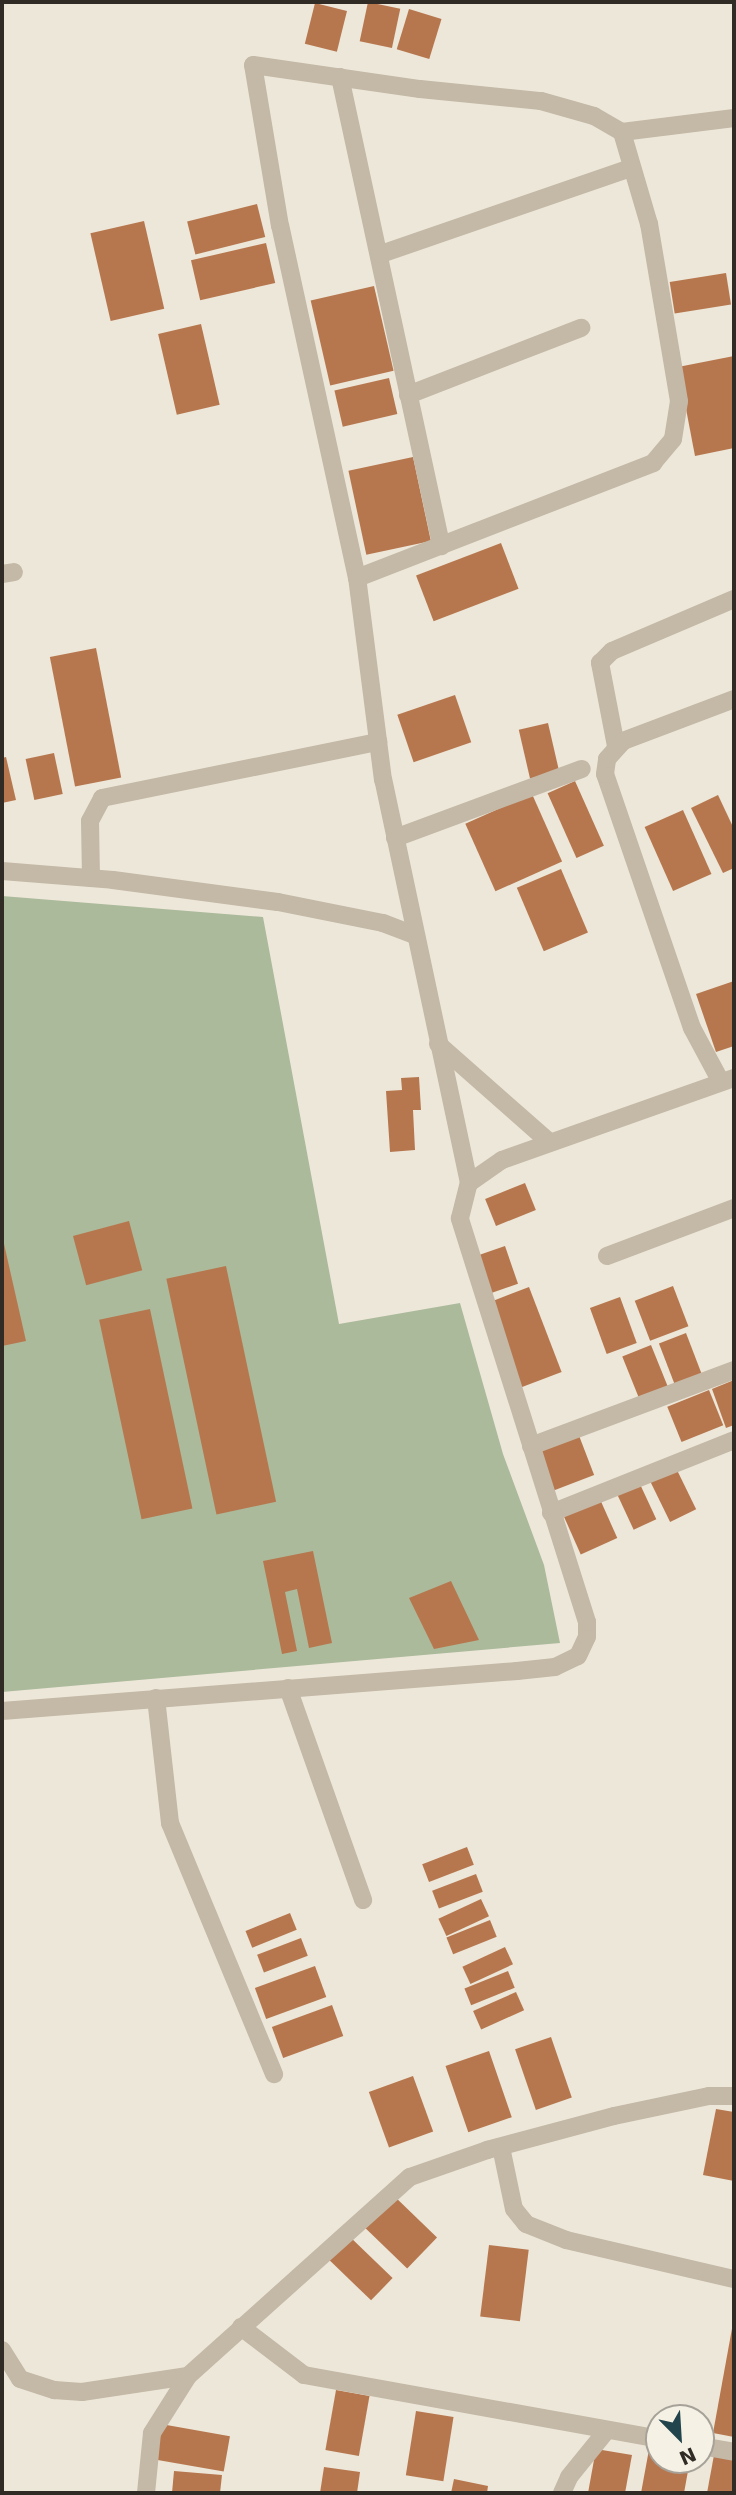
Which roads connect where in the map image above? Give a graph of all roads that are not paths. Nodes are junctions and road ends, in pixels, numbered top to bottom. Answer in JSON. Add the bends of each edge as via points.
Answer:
{"nodes":[{"id":1,"x":340,"y":77,"type":"junction"},
{"id":2,"x":734,"y":118,"type":"edge"},
{"id":3,"x":622,"y":132,"type":"junction"},
{"id":4,"x":631,"y":168,"type":"junction"},
{"id":5,"x":382,"y":254,"type":"junction"},
{"id":6,"x":581,"y":328,"type":"dead end"},
{"id":7,"x":408,"y":395,"type":"junction"},
{"id":8,"x":441,"y":546,"type":"junction"},
{"id":9,"x":356,"y":578,"type":"junction"},
{"id":10,"x":734,"y":599,"type":"edge"},
{"id":11,"x":734,"y":699,"type":"edge"},
{"id":12,"x":378,"y":742,"type":"junction"},
{"id":13,"x":616,"y":746,"type":"junction"},
{"id":14,"x":582,"y":769,"type":"dead end"},
{"id":15,"x":395,"y":838,"type":"junction"},
{"id":16,"x":2,"y":871,"type":"edge"},
{"id":17,"x":92,"y":878,"type":"junction"},
{"id":18,"x":415,"y":935,"type":"junction"},
{"id":19,"x":438,"y":1044,"type":"junction"},
{"id":20,"x":728,"y":1080,"type":"edge"},
{"id":21,"x":549,"y":1142,"type":"junction"},
{"id":22,"x":469,"y":1183,"type":"junction"},
{"id":23,"x":734,"y":1208,"type":"edge"},
{"id":24,"x":607,"y":1256,"type":"dead end"},
{"id":25,"x":734,"y":1370,"type":"edge"},
{"id":26,"x":734,"y":1440,"type":"edge"},
{"id":27,"x":531,"y":1446,"type":"junction"},
{"id":28,"x":551,"y":1513,"type":"junction"},
{"id":29,"x":288,"y":1688,"type":"junction"},
{"id":30,"x":156,"y":1698,"type":"junction"},
{"id":31,"x":2,"y":1711,"type":"edge"},
{"id":32,"x":363,"y":1900,"type":"dead end"},
{"id":33,"x":274,"y":2074,"type":"dead end"},
{"id":34,"x":734,"y":2096,"type":"edge"},
{"id":35,"x":501,"y":2147,"type":"junction"},
{"id":36,"x":734,"y":2279,"type":"edge"},
{"id":37,"x":241,"y":2327,"type":"junction"},
{"id":38,"x":2,"y":2350,"type":"edge"},
{"id":39,"x":188,"y":2376,"type":"junction"},
{"id":40,"x":607,"y":2430,"type":"junction"},
{"id":41,"x":645,"y":2437,"type":"edge"},
{"id":42,"x":715,"y":2449,"type":"edge"},
{"id":43,"x":734,"y":2452,"type":"edge"},
{"id":44,"x":146,"y":2493,"type":"edge"},
{"id":45,"x":562,"y":2493,"type":"edge"}],
"edges":[{"from":1,"to":3,"type":"street","via":[[541,101],[594,116]]},
{"from":1,"to":5,"type":"street"},
{"from":1,"to":9,"type":"street","via":[[253,65],[280,226]]},
{"from":2,"to":3,"type":"street"},
{"from":3,"to":4,"type":"street"},
{"from":4,"to":5,"type":"street"},
{"from":4,"to":8,"type":"street","via":[[649,224],[679,401],[673,439],[653,463]]},
{"from":5,"to":7,"type":"street"},
{"from":6,"to":7,"type":"street"},
{"from":7,"to":8,"type":"street"},
{"from":8,"to":9,"type":"street"},
{"from":9,"to":12,"type":"street"},
{"from":10,"to":13,"type":"street","via":[[612,651],[600,663]]},
{"from":11,"to":13,"type":"street"},
{"from":12,"to":15,"type":"street"},
{"from":12,"to":17,"type":"street","via":[[102,798],[90,821]]},
{"from":13,"to":20,"type":"street","via":[[605,774],[692,1028]]},
{"from":14,"to":15,"type":"street"},
{"from":15,"to":18,"type":"street"},
{"from":16,"to":17,"type":"street"},
{"from":17,"to":18,"type":"street","via":[[278,902],[383,923]]},
{"from":18,"to":19,"type":"street"},
{"from":19,"to":21,"type":"street"},
{"from":19,"to":22,"type":"street"},
{"from":20,"to":21,"type":"street"},
{"from":21,"to":22,"type":"street","via":[[502,1160]]},
{"from":22,"to":27,"type":"street","via":[[460,1218]]},
{"from":23,"to":24,"type":"street"},
{"from":25,"to":27,"type":"street"},
{"from":26,"to":28,"type":"street"},
{"from":27,"to":28,"type":"street"},
{"from":28,"to":29,"type":"street","via":[[587,1622],[583,1648],[569,1662],[517,1671]]},
{"from":29,"to":30,"type":"street"},
{"from":29,"to":32,"type":"street"},
{"from":30,"to":31,"type":"street"},
{"from":30,"to":33,"type":"street","via":[[170,1822]]},
{"from":34,"to":35,"type":"street","via":[[709,2096],[628,2113]]},
{"from":35,"to":36,"type":"street","via":[[514,2209],[526,2224],[566,2240]]},
{"from":35,"to":37,"type":"street","via":[[410,2177]]},
{"from":37,"to":39,"type":"street"},
{"from":37,"to":40,"type":"street","via":[[304,2375]]},
{"from":38,"to":39,"type":"street","via":[[20,2379],[54,2390],[82,2392]]},
{"from":39,"to":44,"type":"street","via":[[152,2433]]},
{"from":40,"to":41,"type":"street"},
{"from":40,"to":45,"type":"street","via":[[569,2477]]},
{"from":42,"to":43,"type":"street"}]}
